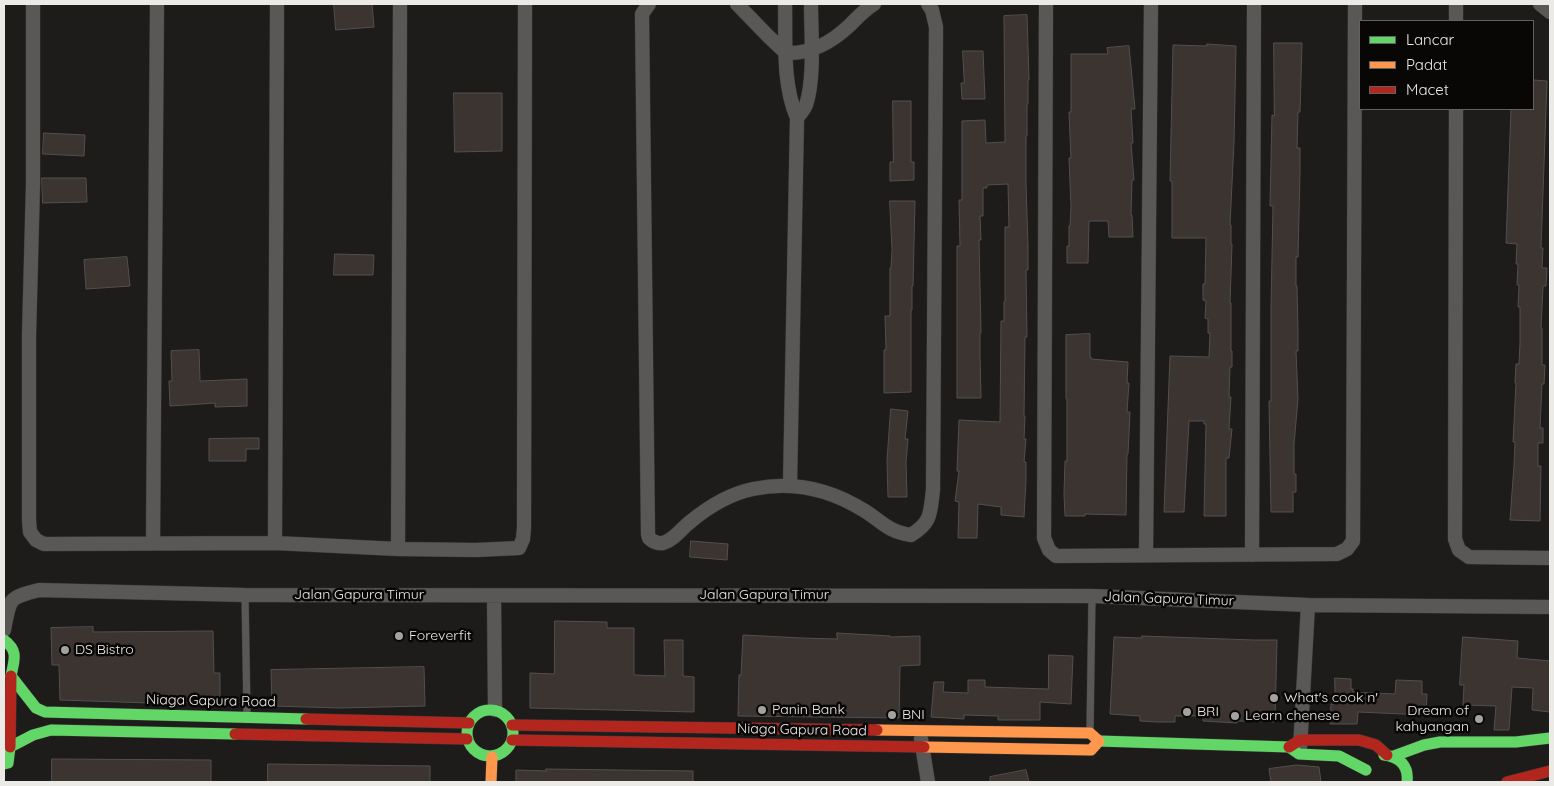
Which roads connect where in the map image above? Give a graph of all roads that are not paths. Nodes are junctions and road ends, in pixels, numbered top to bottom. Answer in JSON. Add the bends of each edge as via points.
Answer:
{"nodes":[{"id":1,"x":33,"y":4,"type":"edge"},
{"id":2,"x":157,"y":4,"type":"edge"},
{"id":3,"x":277,"y":4,"type":"edge"},
{"id":4,"x":400,"y":4,"type":"edge"},
{"id":5,"x":525,"y":4,"type":"edge"},
{"id":6,"x":649,"y":4,"type":"edge"},
{"id":7,"x":737,"y":4,"type":"edge"},
{"id":8,"x":785,"y":4,"type":"edge"},
{"id":9,"x":811,"y":4,"type":"edge"},
{"id":10,"x":874,"y":4,"type":"edge"},
{"id":11,"x":928,"y":4,"type":"edge"},
{"id":12,"x":1046,"y":4,"type":"edge"},
{"id":13,"x":1150,"y":4,"type":"edge"},
{"id":14,"x":1254,"y":4,"type":"edge"},
{"id":15,"x":1355,"y":4,"type":"edge"},
{"id":16,"x":1456,"y":4,"type":"edge"},
{"id":17,"x":1540,"y":4,"type":"edge"},
{"id":18,"x":1550,"y":12,"type":"edge"},
{"id":19,"x":1456,"y":20,"type":"edge"},
{"id":20,"x":812,"y":50,"type":"junction"},
{"id":21,"x":786,"y":53,"type":"junction"},
{"id":22,"x":1456,"y":110,"type":"edge"},
{"id":23,"x":797,"y":118,"type":"junction"},
{"id":24,"x":790,"y":484,"type":"junction"},
{"id":25,"x":152,"y":543,"type":"junction"},
{"id":26,"x":276,"y":543,"type":"junction"},
{"id":27,"x":398,"y":549,"type":"junction"},
{"id":28,"x":1252,"y":554,"type":"junction"},
{"id":29,"x":1146,"y":555,"type":"junction"},
{"id":30,"x":1550,"y":558,"type":"edge"},
{"id":31,"x":245,"y":595,"type":"junction"},
{"id":32,"x":494,"y":596,"type":"junction"},
{"id":33,"x":1092,"y":596,"type":"junction"},
{"id":34,"x":1308,"y":605,"type":"junction"},
{"id":35,"x":1550,"y":607,"type":"edge"},
{"id":36,"x":4,"y":630,"type":"edge"},
{"id":37,"x":4,"y":640,"type":"edge"},
{"id":38,"x":11,"y":676,"type":"junction"},
{"id":39,"x":494,"y":710,"type":"junction"},
{"id":40,"x":247,"y":717,"type":"junction"},
{"id":41,"x":469,"y":723,"type":"junction"},
{"id":42,"x":512,"y":725,"type":"junction"},
{"id":43,"x":920,"y":732,"type":"junction"},
{"id":44,"x":1090,"y":733,"type":"junction"},
{"id":45,"x":1550,"y":738,"type":"edge"},
{"id":46,"x":467,"y":739,"type":"junction"},
{"id":47,"x":512,"y":740,"type":"junction"},
{"id":48,"x":921,"y":746,"type":"junction"},
{"id":49,"x":1095,"y":746,"type":"junction"},
{"id":50,"x":10,"y":747,"type":"junction"},
{"id":51,"x":1296,"y":747,"type":"junction"},
{"id":52,"x":1391,"y":756,"type":"junction"},
{"id":53,"x":492,"y":757,"type":"junction"},
{"id":54,"x":5,"y":767,"type":"edge"},
{"id":55,"x":1550,"y":770,"type":"edge"},
{"id":56,"x":1366,"y":776,"type":"edge"},
{"id":57,"x":491,"y":782,"type":"edge"},
{"id":58,"x":928,"y":782,"type":"edge"},
{"id":59,"x":1407,"y":782,"type":"edge"},
{"id":60,"x":1507,"y":782,"type":"edge"}],
"edges":[{"from":1,"to":25,"type":"street","via":[[30,532],[44,544]]},
{"from":2,"to":25,"type":"street"},
{"from":3,"to":26,"type":"street"},
{"from":4,"to":27,"type":"street"},
{"from":5,"to":27,"type":"street","via":[[523,539],[515,549]]},
{"from":6,"to":24,"type":"street","via":[[642,14],[649,538],[657,543],[668,540],[708,508],[729,496]]},
{"from":7,"to":21,"type":"street"},
{"from":8,"to":21,"type":"street"},
{"from":9,"to":20,"type":"street"},
{"from":10,"to":20,"type":"street","via":[[837,37]]},
{"from":11,"to":24,"type":"street","via":[[936,27],[933,490],[928,520],[911,535],[901,534],[838,496]]},
{"from":12,"to":29,"type":"street","via":[[1044,538],[1056,556]]},
{"from":13,"to":29,"type":"street"},
{"from":14,"to":28,"type":"street"},
{"from":15,"to":28,"type":"street","via":[[1353,541],[1337,554]]},
{"from":16,"to":19,"type":"street"},
{"from":17,"to":18,"type":"street"},
{"from":20,"to":21,"type":"street"},
{"from":20,"to":23,"type":"street","via":[[806,105]]},
{"from":21,"to":23,"type":"street","via":[[786,77]]},
{"from":22,"to":30,"type":"street","via":[[1455,539],[1459,550],[1469,557]]},
{"from":23,"to":24,"type":"street"},
{"from":25,"to":26,"type":"street"},
{"from":26,"to":27,"type":"street"},
{"from":28,"to":29,"type":"street"},
{"from":31,"to":32,"type":"street","name":"Jalan Gapura Timur"},
{"from":31,"to":36,"type":"street","name":"Jalan Gapura Timur","via":[[39,590],[12,599]]},
{"from":31,"to":40,"type":"lane"},
{"from":32,"to":33,"type":"street","name":"Jalan Gapura Timur"},
{"from":32,"to":39,"type":"street"},
{"from":33,"to":34,"type":"street","name":"Jalan Gapura Timur"},
{"from":33,"to":44,"type":"lane"},
{"from":34,"to":35,"type":"street","name":"Jalan Gapura Timur"},
{"from":34,"to":51,"type":"street"},
{"from":37,"to":38,"type":"street","via":[[12,645],[15,652]]},
{"from":38,"to":40,"type":"street","name":"Niaga Gapura Road","via":[[36,708],[45,712]]},
{"from":38,"to":50,"type":"street"},
{"from":39,"to":41,"type":"street","via":[[479,712]]},
{"from":39,"to":42,"type":"street","via":[[502,713]]},
{"from":40,"to":41,"type":"street","name":"Niaga Gapura Road"},
{"from":41,"to":46,"type":"street"},
{"from":42,"to":43,"type":"street","name":"Niaga Gapura Road"},
{"from":42,"to":47,"type":"street"},
{"from":43,"to":44,"type":"street","name":"Niaga Gapura Road"},
{"from":43,"to":48,"type":"street"},
{"from":44,"to":49,"type":"street"},
{"from":45,"to":52,"type":"street","via":[[1516,742],[1440,742]]},
{"from":46,"to":50,"type":"street","via":[[57,729],[35,734]]},
{"from":46,"to":53,"type":"street","via":[[476,752]]},
{"from":47,"to":48,"type":"street","name":"Niaga Gapura Road"},
{"from":47,"to":53,"type":"street","via":[[504,752]]},
{"from":48,"to":49,"type":"street","name":"Niaga Gapura Road"},
{"from":48,"to":58,"type":"street"},
{"from":49,"to":51,"type":"street","name":"Niaga Gapura Road"},
{"from":50,"to":54,"type":"street"},
{"from":51,"to":52,"type":"street","via":[[1359,740],[1376,745]]},
{"from":51,"to":56,"type":"street","via":[[1340,756]]},
{"from":52,"to":56,"type":"street","via":[[1376,757],[1368,765]]},
{"from":52,"to":59,"type":"street","via":[[1404,764]]},
{"from":53,"to":57,"type":"street"},
{"from":55,"to":60,"type":"street"}]}
